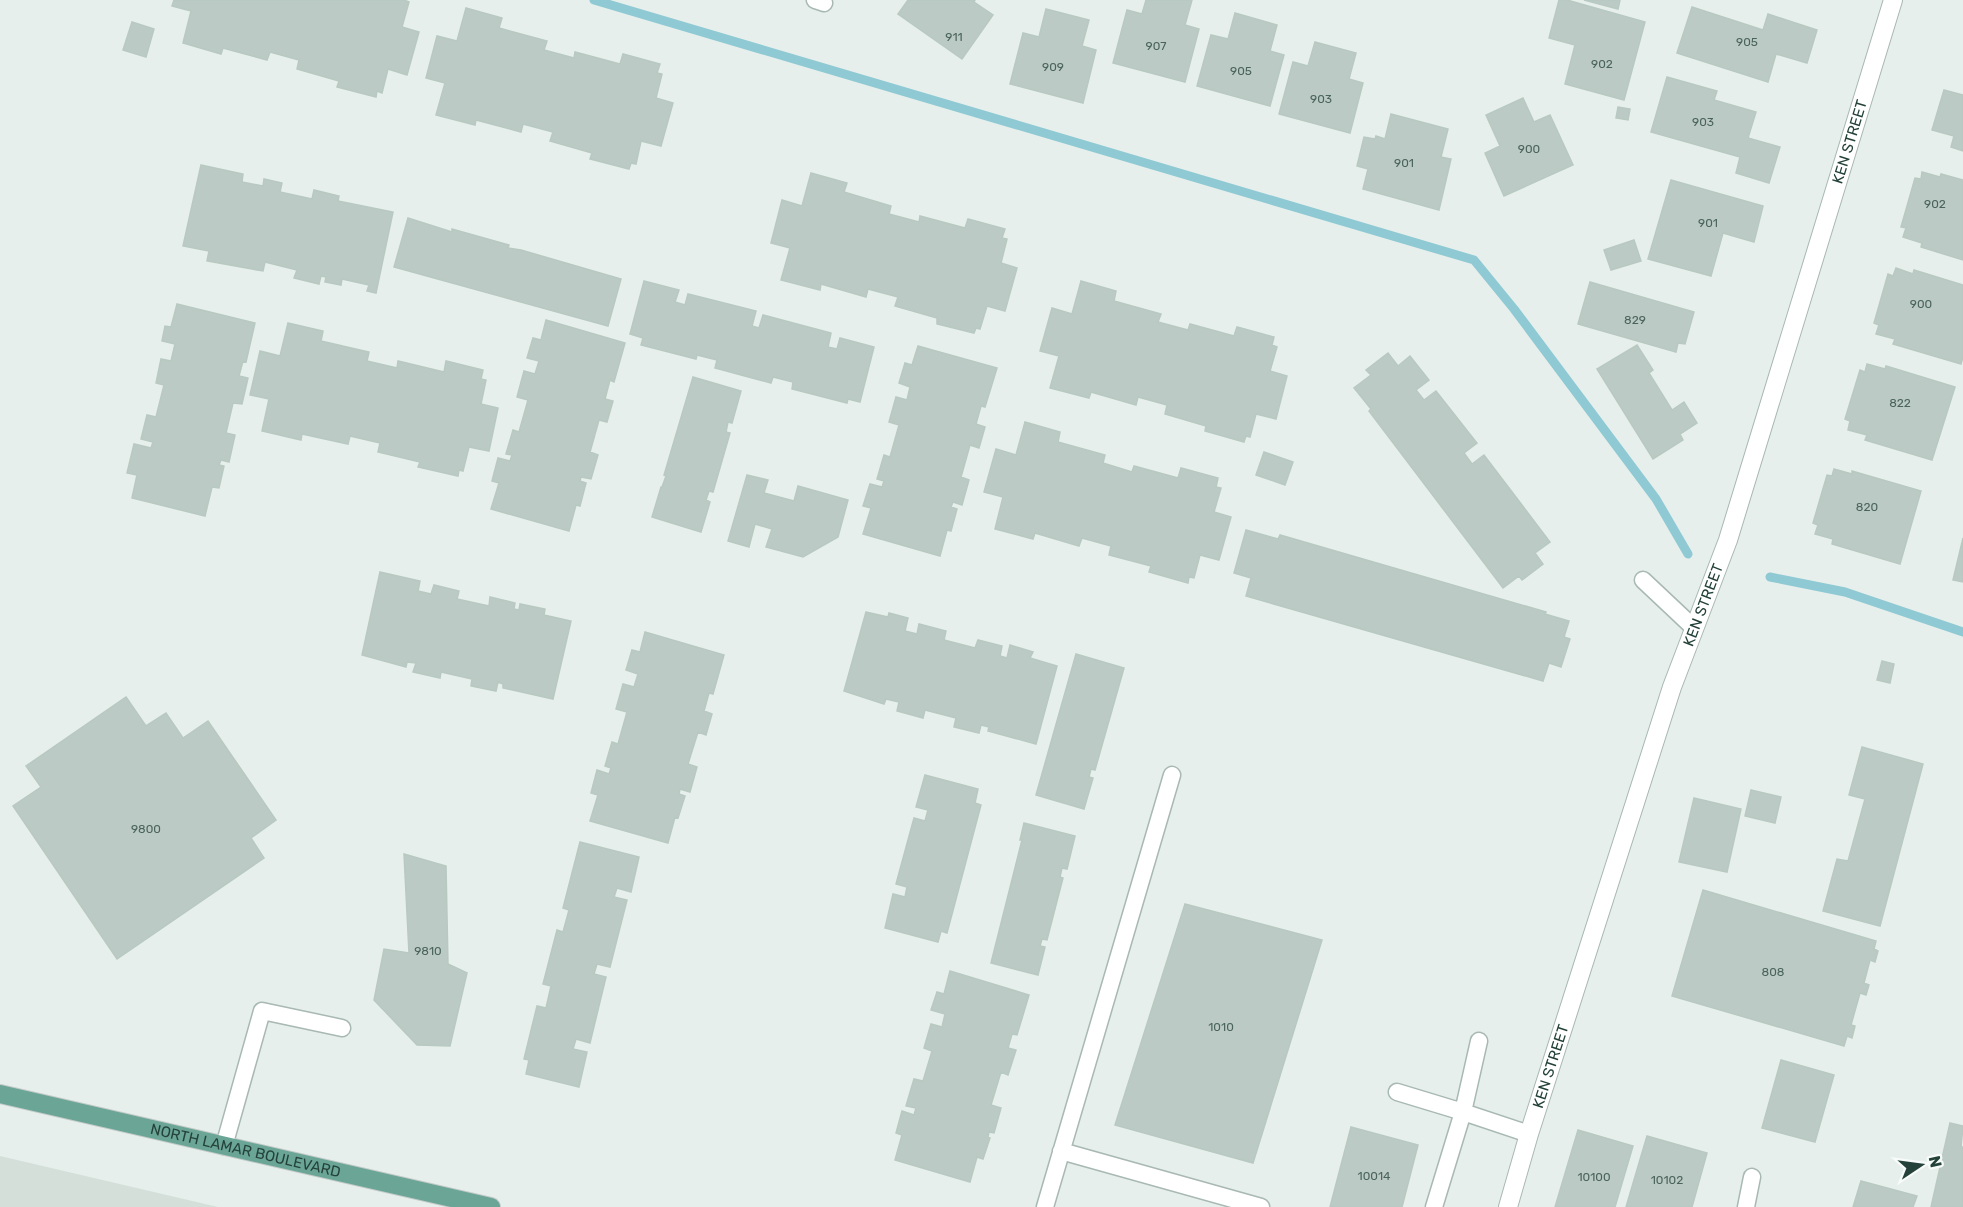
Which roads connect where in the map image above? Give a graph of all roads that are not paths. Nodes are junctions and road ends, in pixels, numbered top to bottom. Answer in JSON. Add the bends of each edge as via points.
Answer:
{"nodes":[{"id":1,"x":1893,"y":0,"type":"edge"},
{"id":2,"x":1643,"y":580,"type":"dead end"},
{"id":3,"x":1694,"y":628,"type":"junction"},
{"id":4,"x":1172,"y":775,"type":"dead end"},
{"id":5,"x":342,"y":1028,"type":"dead end"},
{"id":6,"x":1479,"y":1041,"type":"dead end"},
{"id":7,"x":1397,"y":1092,"type":"dead end"},
{"id":8,"x":0,"y":1094,"type":"edge"},
{"id":9,"x":1463,"y":1112,"type":"junction"},
{"id":10,"x":1529,"y":1134,"type":"junction"},
{"id":11,"x":224,"y":1146,"type":"junction"},
{"id":12,"x":1061,"y":1151,"type":"junction"},
{"id":13,"x":1752,"y":1177,"type":"dead end"},
{"id":14,"x":462,"y":1204,"type":"edge"},
{"id":15,"x":491,"y":1207,"type":"edge"},
{"id":16,"x":1045,"y":1207,"type":"edge"},
{"id":17,"x":1261,"y":1207,"type":"edge"},
{"id":18,"x":1434,"y":1207,"type":"edge"},
{"id":19,"x":1508,"y":1207,"type":"edge"},
{"id":20,"x":1746,"y":1207,"type":"edge"}],
"edges":[{"from":1,"to":3,"type":"street","name":"KEN STREET","via":[[1728,540]]},
{"from":2,"to":3,"type":"lane"},
{"from":3,"to":10,"type":"street","name":"KEN STREET"},
{"from":4,"to":12,"type":"lane"},
{"from":5,"to":11,"type":"lane","via":[[262,1011]]},
{"from":6,"to":9,"type":"lane"},
{"from":7,"to":9,"type":"lane"},
{"from":8,"to":11,"type":"main road","name":"NORTH LAMAR BOULEVARD"},
{"from":9,"to":10,"type":"lane"},
{"from":9,"to":18,"type":"lane"},
{"from":10,"to":19,"type":"street","name":"KEN STREET"},
{"from":11,"to":14,"type":"main road","name":"NORTH LAMAR BOULEVARD"},
{"from":12,"to":16,"type":"lane"},
{"from":12,"to":17,"type":"lane"},
{"from":13,"to":20,"type":"lane"},
{"from":14,"to":15,"type":"main road","name":"NORTH LAMAR BOULEVARD"}]}
